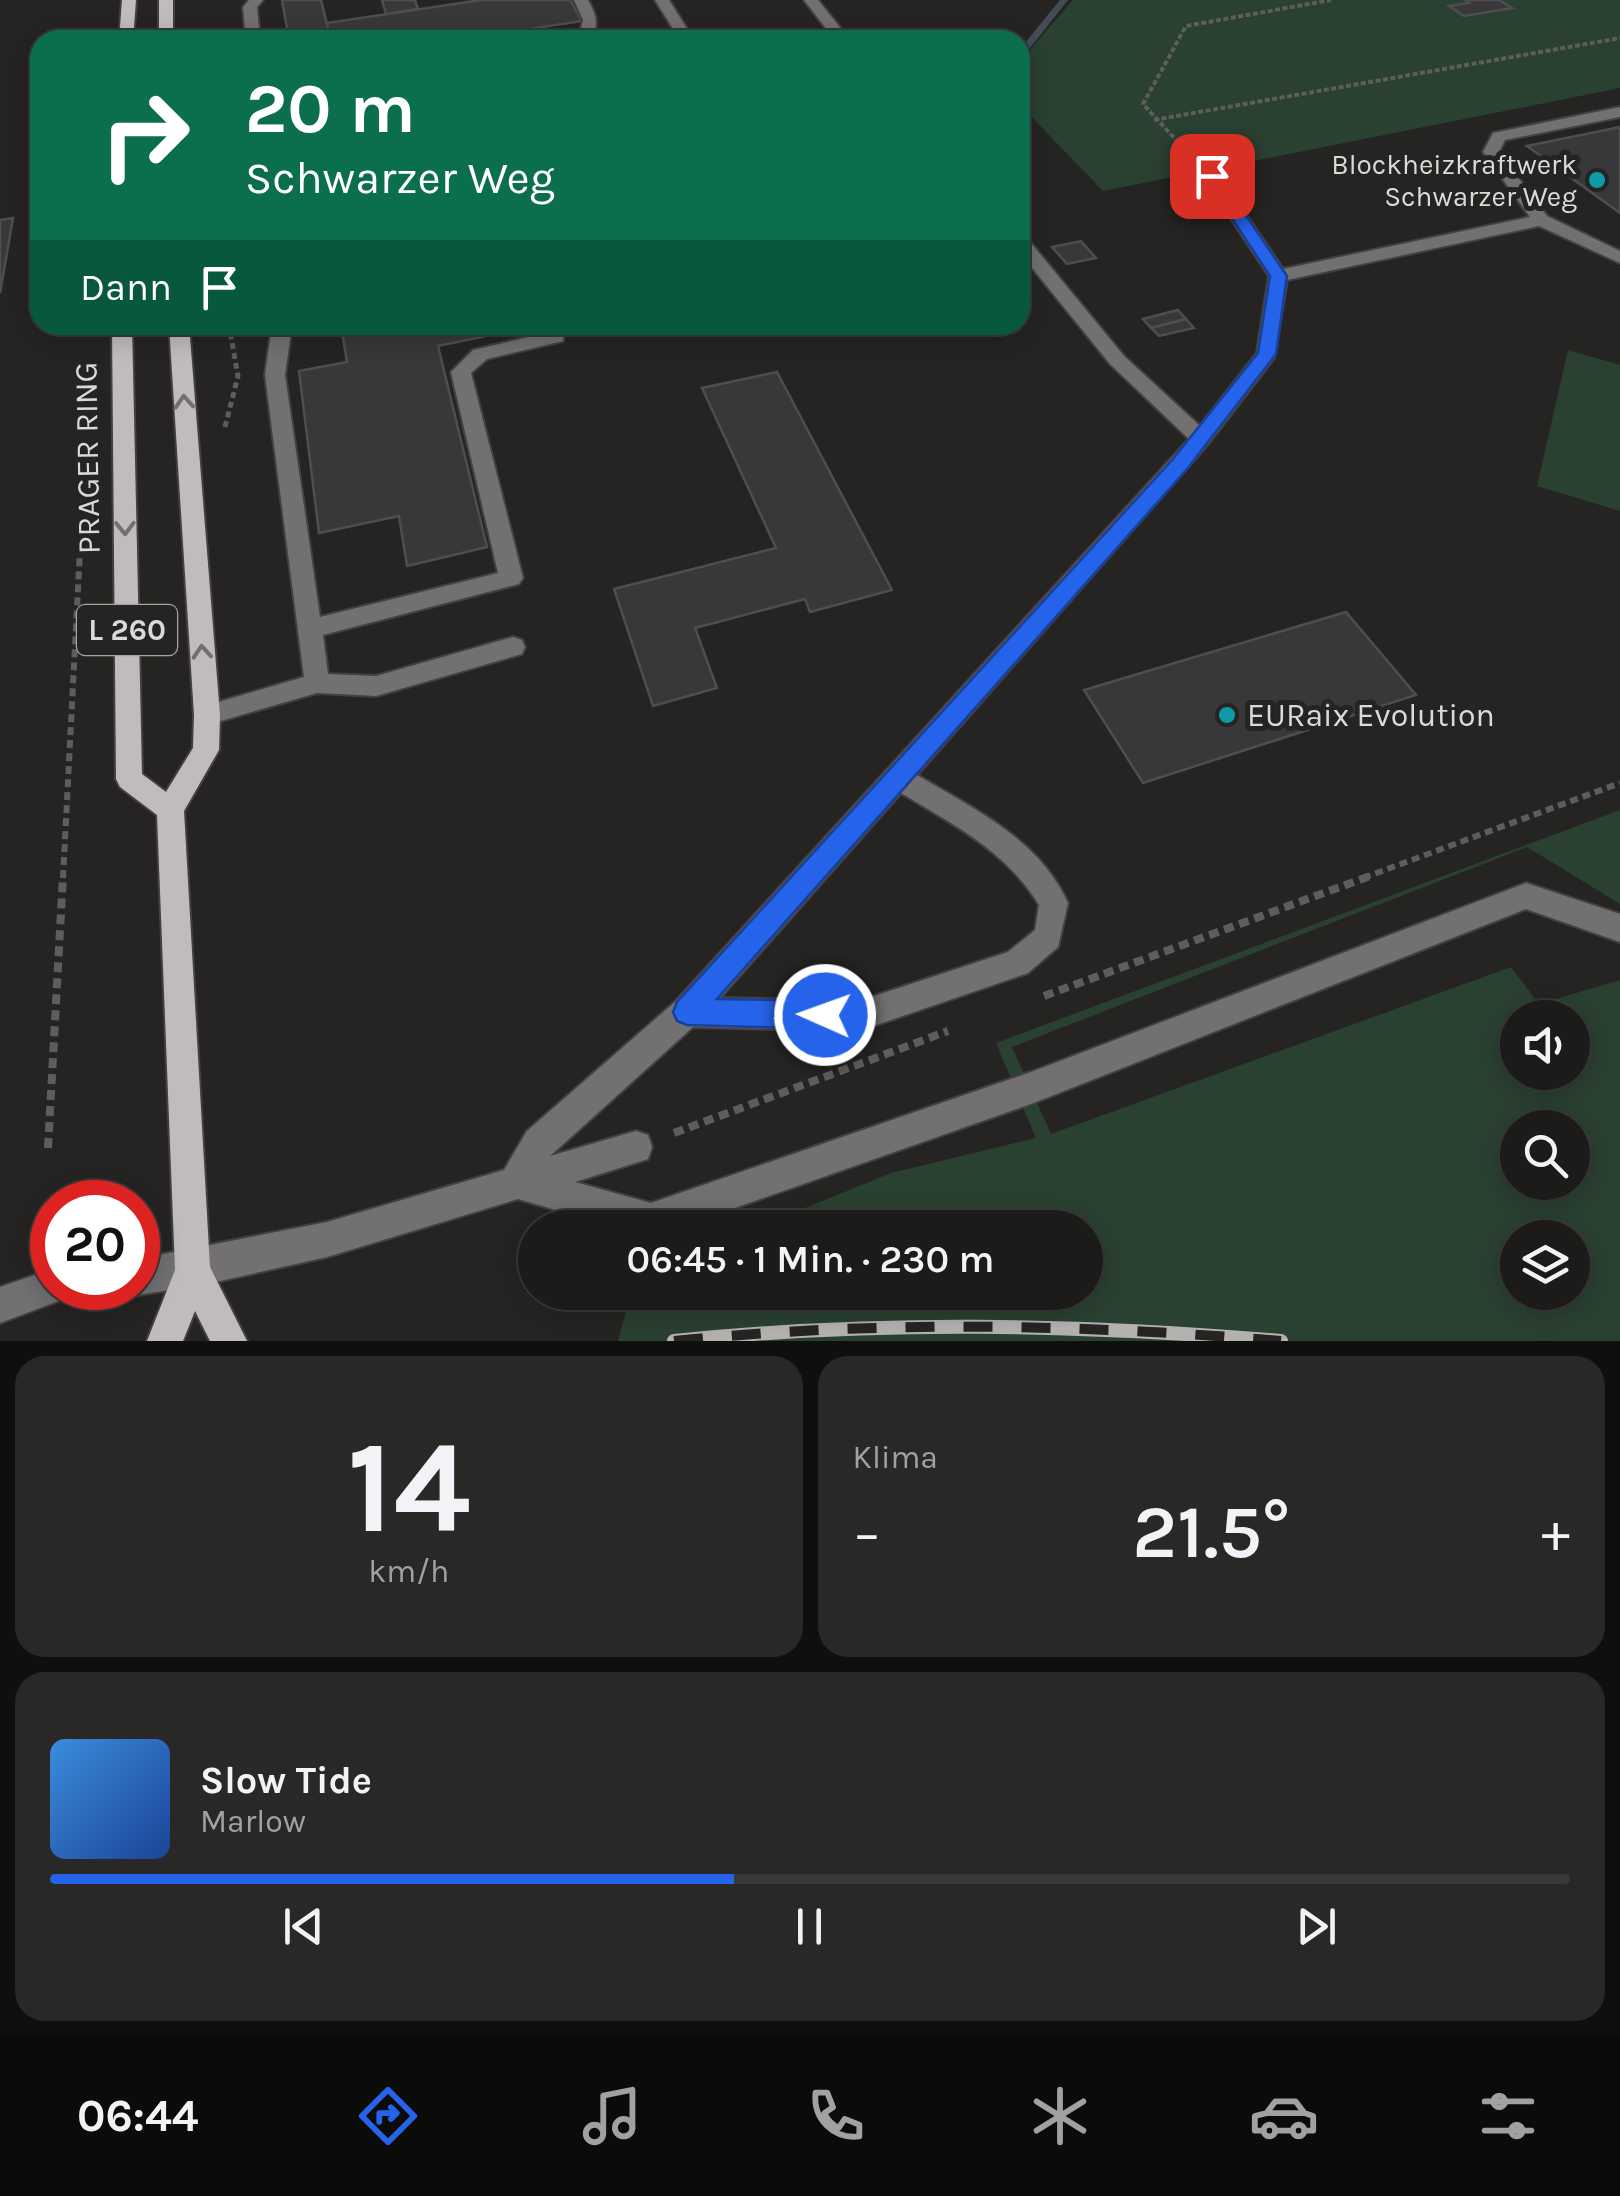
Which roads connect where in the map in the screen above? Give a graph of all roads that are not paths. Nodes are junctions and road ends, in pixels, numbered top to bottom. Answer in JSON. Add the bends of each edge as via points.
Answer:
{"nodes":[{"id":1,"x":129,"y":0,"type":"edge"},
{"id":2,"x":166,"y":0,"type":"edge"},
{"id":3,"x":256,"y":0,"type":"edge"},
{"id":4,"x":581,"y":0,"type":"edge"},
{"id":5,"x":662,"y":0,"type":"edge"},
{"id":6,"x":811,"y":0,"type":"edge"},
{"id":7,"x":127,"y":30,"type":"edge"},
{"id":8,"x":166,"y":30,"type":"edge"},
{"id":9,"x":251,"y":30,"type":"edge"},
{"id":10,"x":591,"y":30,"type":"edge"},
{"id":11,"x":682,"y":30,"type":"edge"},
{"id":12,"x":835,"y":30,"type":"edge"},
{"id":13,"x":1620,"y":112,"type":"edge"},
{"id":14,"x":1208,"y":172,"type":"road end"},
{"id":15,"x":1541,"y":220,"type":"junction"},
{"id":16,"x":1030,"y":252,"type":"edge"},
{"id":17,"x":1620,"y":258,"type":"edge"},
{"id":18,"x":1278,"y":276,"type":"junction"},
{"id":19,"x":122,"y":335,"type":"edge"},
{"id":20,"x":180,"y":335,"type":"edge"},
{"id":21,"x":281,"y":335,"type":"edge"},
{"id":22,"x":556,"y":335,"type":"edge"},
{"id":23,"x":1201,"y":439,"type":"junction"},
{"id":24,"x":310,"y":630,"type":"junction"},
{"id":25,"x":514,"y":647,"type":"dead end"},
{"id":26,"x":316,"y":683,"type":"junction"},
{"id":27,"x":206,"y":715,"type":"junction"},
{"id":28,"x":898,"y":777,"type":"junction"},
{"id":29,"x":170,"y":810,"type":"junction"},
{"id":30,"x":1620,"y":928,"type":"edge"},
{"id":31,"x":687,"y":1012,"type":"junction"},
{"id":32,"x":636,"y":1147,"type":"road end"},
{"id":33,"x":516,"y":1182,"type":"junction"},
{"id":34,"x":193,"y":1270,"type":"junction"},
{"id":35,"x":160,"y":1274,"type":"edge"},
{"id":36,"x":30,"y":1295,"type":"edge"},
{"id":37,"x":0,"y":1305,"type":"edge"},
{"id":38,"x":166,"y":1341,"type":"edge"},
{"id":39,"x":230,"y":1341,"type":"edge"}],
"edges":[{"from":1,"to":7,"type":"main road"},
{"from":2,"to":8,"type":"main road"},
{"from":3,"to":9,"type":"street"},
{"from":4,"to":10,"type":"street"},
{"from":5,"to":11,"type":"street"},
{"from":6,"to":12,"type":"street"},
{"from":13,"to":15,"type":"street","via":[[1499,136],[1491,152]]},
{"from":14,"to":18,"type":"street"},
{"from":15,"to":17,"type":"street"},
{"from":15,"to":18,"type":"street"},
{"from":16,"to":23,"type":"street","via":[[1117,360]]},
{"from":18,"to":23,"type":"street","via":[[1267,354]]},
{"from":19,"to":29,"type":"main road","name":"PRAGER RING","number":"L 260","one_way":true,"via":[[129,779]]},
{"from":27,"to":20,"type":"main road","number":"L 260","one_way":true},
{"from":21,"to":24,"type":"street","via":[[275,376]]},
{"from":22,"to":24,"type":"street","via":[[480,354],[461,372],[512,578]]},
{"from":23,"to":28,"type":"street"},
{"from":24,"to":26,"type":"street"},
{"from":25,"to":26,"type":"street","via":[[376,686]]},
{"from":26,"to":27,"type":"street"},
{"from":27,"to":29,"type":"main road","number":"L 260","via":[[206,750]]},
{"from":28,"to":31,"type":"street"},
{"from":28,"to":31,"type":"street","via":[[1030,865],[1054,903],[1048,938],[1017,964],[860,1016]]},
{"from":29,"to":34,"type":"main road"},
{"from":30,"to":33,"type":"street","via":[[1526,896],[1031,1088],[651,1220]]},
{"from":31,"to":33,"type":"street","via":[[539,1144]]},
{"from":32,"to":33,"type":"street"},
{"from":33,"to":34,"type":"street","via":[[366,1231]]},
{"from":34,"to":35,"type":"street"},
{"from":34,"to":38,"type":"main road"},
{"from":34,"to":39,"type":"main road"},
{"from":36,"to":37,"type":"street"}]}
